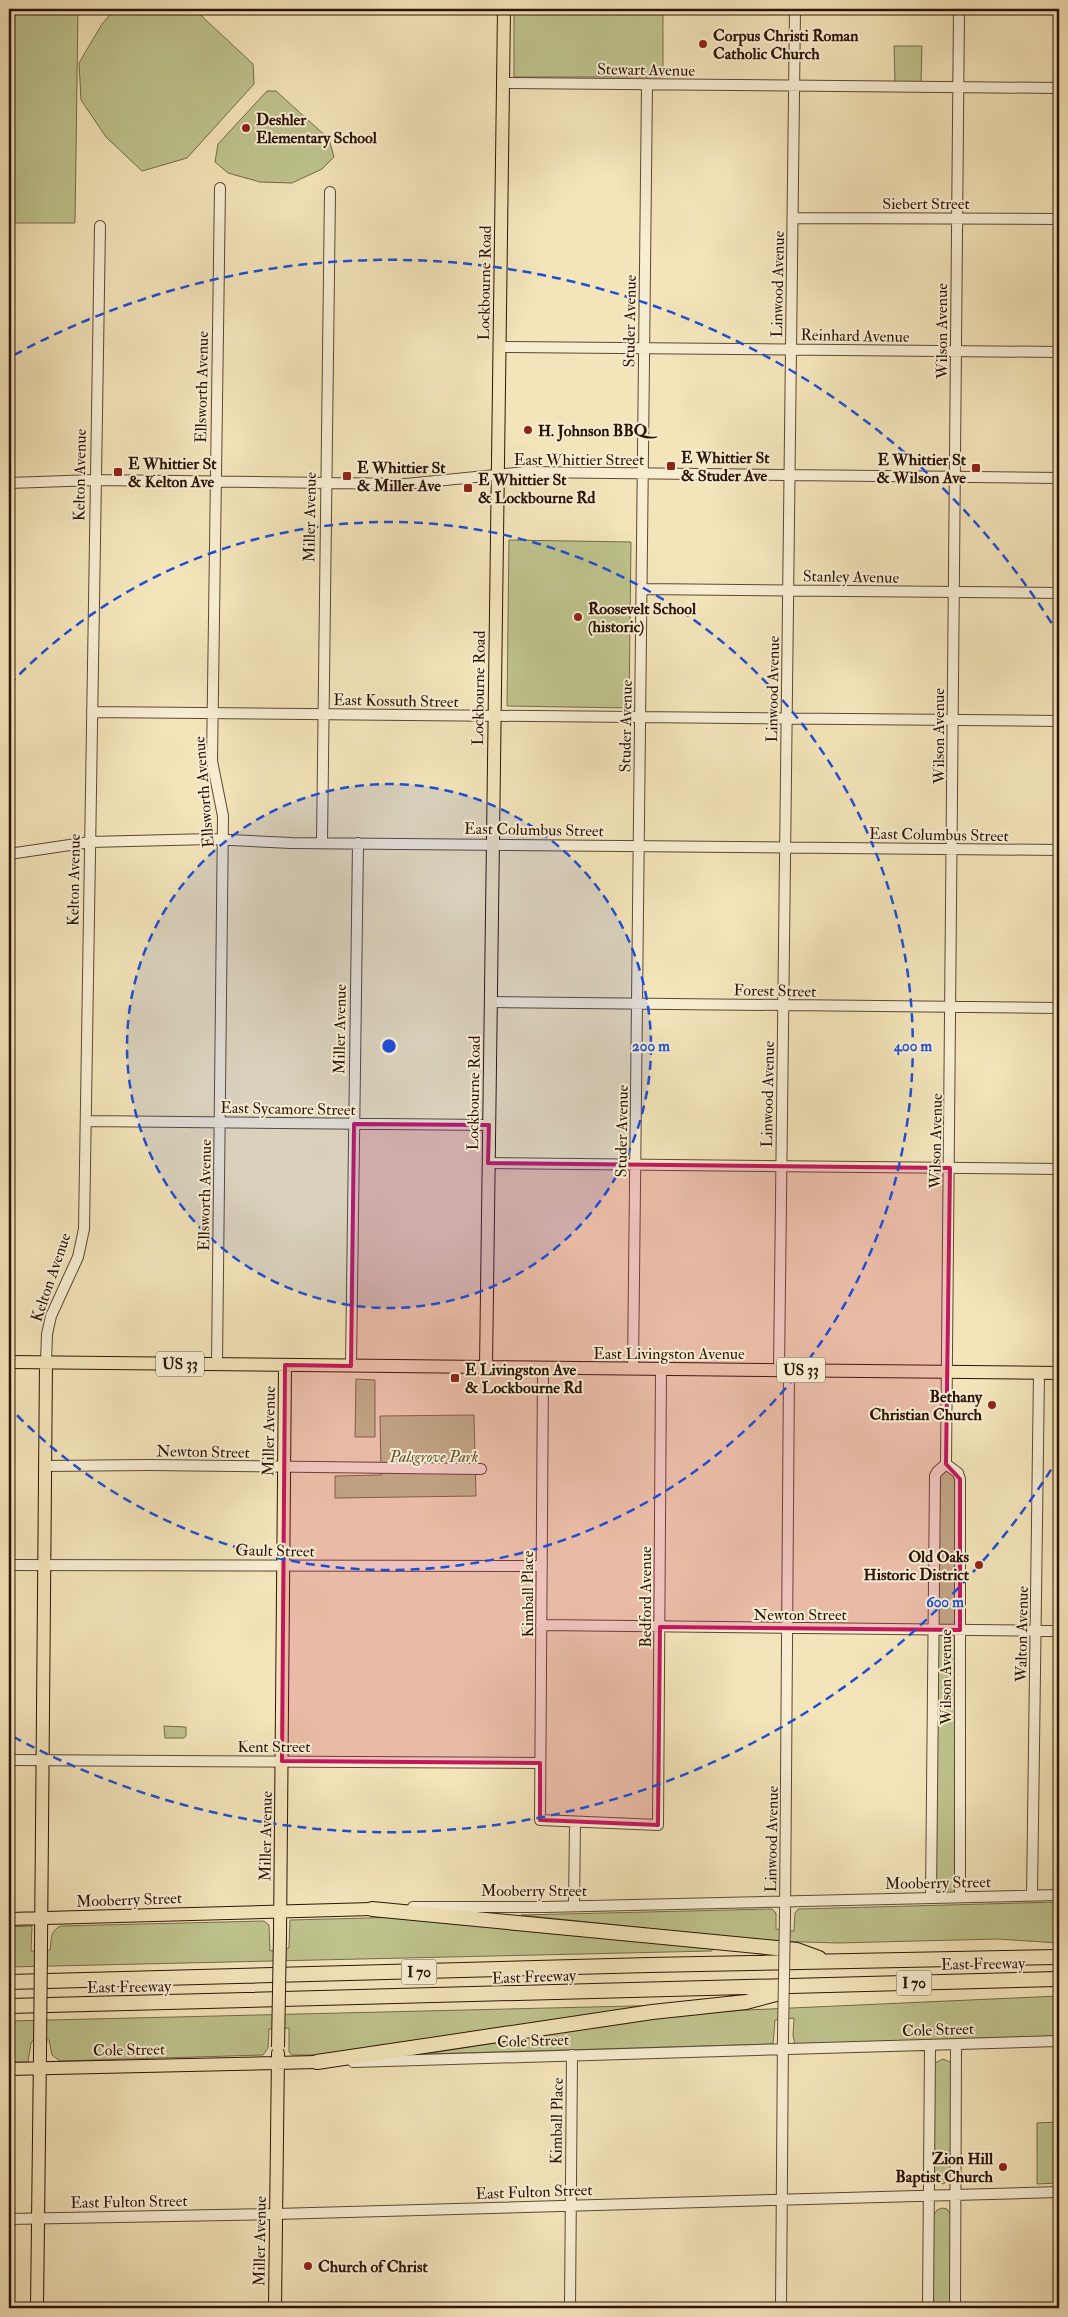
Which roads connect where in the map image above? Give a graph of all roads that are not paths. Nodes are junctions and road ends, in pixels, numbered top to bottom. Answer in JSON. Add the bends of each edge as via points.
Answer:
{"nodes":[{"id":1,"x":504,"y":9,"type":"edge"},
{"id":2,"x":795,"y":9,"type":"edge"},
{"id":3,"x":959,"y":9,"type":"edge"},
{"id":4,"x":503,"y":83,"type":"junction"},
{"id":5,"x":647,"y":84,"type":"junction"},
{"id":6,"x":794,"y":86,"type":"junction"},
{"id":7,"x":958,"y":87,"type":"junction"},
{"id":8,"x":1059,"y":88,"type":"edge"},
{"id":9,"x":220,"y":188,"type":"dead end"},
{"id":10,"x":330,"y":192,"type":"dead end"},
{"id":11,"x":792,"y":218,"type":"junction"},
{"id":12,"x":957,"y":218,"type":"junction"},
{"id":13,"x":1059,"y":219,"type":"edge"},
{"id":14,"x":100,"y":226,"type":"dead end"},
{"id":15,"x":500,"y":347,"type":"junction"},
{"id":16,"x":644,"y":348,"type":"junction"},
{"id":17,"x":791,"y":349,"type":"junction"},
{"id":18,"x":956,"y":351,"type":"junction"},
{"id":19,"x":1059,"y":352,"type":"edge"},
{"id":20,"x":643,"y":473,"type":"junction"},
{"id":21,"x":497,"y":475,"type":"junction"},
{"id":22,"x":790,"y":475,"type":"junction"},
{"id":23,"x":955,"y":476,"type":"junction"},
{"id":24,"x":1059,"y":478,"type":"edge"},
{"id":25,"x":95,"y":480,"type":"junction"},
{"id":26,"x":215,"y":482,"type":"junction"},
{"id":27,"x":9,"y":483,"type":"edge"},
{"id":28,"x":326,"y":483,"type":"junction"},
{"id":29,"x":642,"y":589,"type":"junction"},
{"id":30,"x":789,"y":591,"type":"junction"},
{"id":31,"x":953,"y":592,"type":"junction"},
{"id":32,"x":1059,"y":594,"type":"edge"},
{"id":33,"x":92,"y":712,"type":"junction"},
{"id":34,"x":213,"y":713,"type":"junction"},
{"id":35,"x":323,"y":714,"type":"junction"},
{"id":36,"x":494,"y":716,"type":"junction"},
{"id":37,"x":640,"y":717,"type":"junction"},
{"id":38,"x":787,"y":719,"type":"junction"},
{"id":39,"x":953,"y":720,"type":"junction"},
{"id":40,"x":1059,"y":721,"type":"edge"},
{"id":41,"x":224,"y":839,"type":"junction"},
{"id":42,"x":90,"y":842,"type":"junction"},
{"id":43,"x":322,"y":842,"type":"junction"},
{"id":44,"x":358,"y":843,"type":"junction"},
{"id":45,"x":493,"y":844,"type":"junction"},
{"id":46,"x":639,"y":846,"type":"junction"},
{"id":47,"x":785,"y":847,"type":"junction"},
{"id":48,"x":953,"y":849,"type":"junction"},
{"id":49,"x":1059,"y":850,"type":"edge"},
{"id":50,"x":9,"y":854,"type":"edge"},
{"id":51,"x":491,"y":1002,"type":"junction"},
{"id":52,"x":637,"y":1004,"type":"junction"},
{"id":53,"x":783,"y":1005,"type":"junction"},
{"id":54,"x":951,"y":1007,"type":"junction"},
{"id":55,"x":1059,"y":1008,"type":"edge"},
{"id":56,"x":86,"y":1121,"type":"junction"},
{"id":57,"x":220,"y":1123,"type":"junction"},
{"id":58,"x":354,"y":1124,"type":"junction"},
{"id":59,"x":489,"y":1125,"type":"junction"},
{"id":60,"x":488,"y":1163,"type":"junction"},
{"id":61,"x":635,"y":1164,"type":"junction"},
{"id":62,"x":781,"y":1166,"type":"junction"},
{"id":63,"x":950,"y":1168,"type":"junction"},
{"id":64,"x":1059,"y":1169,"type":"edge"},
{"id":65,"x":9,"y":1362,"type":"edge"},
{"id":66,"x":46,"y":1362,"type":"junction"},
{"id":67,"x":216,"y":1364,"type":"junction"},
{"id":68,"x":285,"y":1365,"type":"junction"},
{"id":69,"x":351,"y":1366,"type":"junction"},
{"id":70,"x":486,"y":1368,"type":"junction"},
{"id":71,"x":542,"y":1368,"type":"junction"},
{"id":72,"x":633,"y":1368,"type":"junction"},
{"id":73,"x":661,"y":1369,"type":"junction"},
{"id":74,"x":784,"y":1370,"type":"junction"},
{"id":75,"x":947,"y":1372,"type":"junction"},
{"id":76,"x":1039,"y":1373,"type":"junction"},
{"id":77,"x":1059,"y":1373,"type":"edge"},
{"id":78,"x":946,"y":1464,"type":"junction"},
{"id":79,"x":45,"y":1466,"type":"junction"},
{"id":80,"x":284,"y":1467,"type":"junction"},
{"id":81,"x":481,"y":1469,"type":"dead end"},
{"id":82,"x":44,"y":1564,"type":"junction"},
{"id":83,"x":9,"y":1565,"type":"edge"},
{"id":84,"x":283,"y":1565,"type":"junction"},
{"id":85,"x":542,"y":1566,"type":"junction"},
{"id":86,"x":541,"y":1625,"type":"junction"},
{"id":87,"x":660,"y":1627,"type":"junction"},
{"id":88,"x":788,"y":1628,"type":"junction"},
{"id":89,"x":934,"y":1630,"type":"junction"},
{"id":90,"x":960,"y":1630,"type":"junction"},
{"id":91,"x":1036,"y":1631,"type":"junction"},
{"id":92,"x":1059,"y":1631,"type":"edge"},
{"id":93,"x":42,"y":1759,"type":"junction"},
{"id":94,"x":9,"y":1760,"type":"edge"},
{"id":95,"x":282,"y":1762,"type":"junction"},
{"id":96,"x":540,"y":1763,"type":"junction"},
{"id":97,"x":575,"y":1822,"type":"junction"},
{"id":98,"x":1059,"y":1895,"type":"edge"},
{"id":99,"x":1032,"y":1896,"type":"junction"},
{"id":100,"x":960,"y":1897,"type":"junction"},
{"id":101,"x":931,"y":1898,"type":"junction"},
{"id":102,"x":785,"y":1902,"type":"junction"},
{"id":103,"x":574,"y":1906,"type":"junction"},
{"id":104,"x":372,"y":1908,"type":"junction"},
{"id":105,"x":280,"y":1911,"type":"junction"},
{"id":106,"x":41,"y":1918,"type":"junction"},
{"id":107,"x":9,"y":1919,"type":"edge"},
{"id":108,"x":1059,"y":1957,"type":"edge"},
{"id":109,"x":830,"y":1961,"type":"junction"},
{"id":110,"x":1059,"y":1979,"type":"edge"},
{"id":111,"x":9,"y":1982,"type":"edge"},
{"id":112,"x":803,"y":1987,"type":"junction"},
{"id":113,"x":9,"y":2006,"type":"edge"},
{"id":114,"x":1059,"y":2041,"type":"edge"},
{"id":115,"x":956,"y":2045,"type":"junction"},
{"id":116,"x":930,"y":2046,"type":"junction"},
{"id":117,"x":783,"y":2050,"type":"junction"},
{"id":118,"x":572,"y":2055,"type":"junction"},
{"id":119,"x":277,"y":2062,"type":"junction"},
{"id":120,"x":317,"y":2062,"type":"junction"},
{"id":121,"x":40,"y":2067,"type":"junction"},
{"id":122,"x":9,"y":2069,"type":"edge"},
{"id":123,"x":1059,"y":2192,"type":"edge"},
{"id":124,"x":956,"y":2195,"type":"junction"},
{"id":125,"x":929,"y":2196,"type":"junction"},
{"id":126,"x":782,"y":2199,"type":"junction"},
{"id":127,"x":570,"y":2205,"type":"junction"},
{"id":128,"x":276,"y":2214,"type":"junction"},
{"id":129,"x":38,"y":2218,"type":"junction"},
{"id":130,"x":9,"y":2219,"type":"edge"},
{"id":131,"x":37,"y":2308,"type":"edge"},
{"id":132,"x":275,"y":2308,"type":"edge"},
{"id":133,"x":570,"y":2308,"type":"edge"},
{"id":134,"x":781,"y":2308,"type":"edge"},
{"id":135,"x":928,"y":2308,"type":"edge"},
{"id":136,"x":955,"y":2308,"type":"edge"}],
"edges":[{"from":1,"to":4,"type":"main road","name":"Lockbourne Road"},
{"from":2,"to":6,"type":"street","name":"Linwood Avenue"},
{"from":3,"to":7,"type":"street","name":"Wilson Avenue"},
{"from":4,"to":5,"type":"street","name":"Stewart Avenue"},
{"from":4,"to":15,"type":"main road","name":"Lockbourne Road"},
{"from":5,"to":6,"type":"street","name":"Stewart Avenue"},
{"from":5,"to":16,"type":"street","name":"Studer Avenue"},
{"from":6,"to":7,"type":"street","name":"Stewart Avenue"},
{"from":6,"to":11,"type":"street","name":"Linwood Avenue"},
{"from":7,"to":8,"type":"street","name":"Stewart Avenue"},
{"from":7,"to":12,"type":"street","name":"Wilson Avenue"},
{"from":9,"to":26,"type":"street","name":"Ellsworth Avenue"},
{"from":10,"to":28,"type":"street","name":"Miller Avenue"},
{"from":11,"to":12,"type":"street","name":"Siebert Street"},
{"from":11,"to":17,"type":"street","name":"Linwood Avenue"},
{"from":12,"to":13,"type":"street","name":"Siebert Street"},
{"from":12,"to":18,"type":"street","name":"Wilson Avenue"},
{"from":14,"to":25,"type":"street","name":"Kelton Avenue"},
{"from":15,"to":16,"type":"street","name":"Reinhard Avenue"},
{"from":15,"to":21,"type":"main road","name":"Lockbourne Road"},
{"from":16,"to":17,"type":"street","name":"Reinhard Avenue"},
{"from":16,"to":20,"type":"street","name":"Studer Avenue"},
{"from":17,"to":18,"type":"street","name":"Reinhard Avenue"},
{"from":17,"to":22,"type":"street","name":"Linwood Avenue"},
{"from":18,"to":19,"type":"street","name":"Reinhard Avenue"},
{"from":18,"to":23,"type":"street","name":"Wilson Avenue"},
{"from":20,"to":21,"type":"street","name":"East Whittier Street","via":[[524,472]]},
{"from":20,"to":22,"type":"street","name":"East Whittier Street"},
{"from":20,"to":29,"type":"street","name":"Studer Avenue"},
{"from":21,"to":28,"type":"street","name":"East Whittier Street","via":[[406,484]]},
{"from":21,"to":36,"type":"main road","name":"Lockbourne Road"},
{"from":22,"to":23,"type":"street","name":"East Whittier Street"},
{"from":22,"to":30,"type":"street","name":"Linwood Avenue"},
{"from":23,"to":24,"type":"street","name":"East Whittier Street"},
{"from":23,"to":31,"type":"street","name":"Wilson Avenue"},
{"from":25,"to":26,"type":"street","name":"East Whittier Street"},
{"from":25,"to":27,"type":"street","name":"East Whittier Street"},
{"from":25,"to":33,"type":"street","name":"Kelton Avenue"},
{"from":26,"to":28,"type":"street","name":"East Whittier Street"},
{"from":26,"to":34,"type":"street","name":"Ellsworth Avenue"},
{"from":28,"to":35,"type":"street","name":"Miller Avenue"},
{"from":29,"to":30,"type":"street","name":"Stanley Avenue"},
{"from":29,"to":37,"type":"street","name":"Studer Avenue"},
{"from":30,"to":31,"type":"street","name":"Stanley Avenue"},
{"from":30,"to":38,"type":"street","name":"Linwood Avenue"},
{"from":31,"to":32,"type":"street","name":"Stanley Avenue"},
{"from":31,"to":39,"type":"street","name":"Wilson Avenue"},
{"from":33,"to":34,"type":"street","name":"East Kossuth Street"},
{"from":33,"to":42,"type":"street","name":"Kelton Avenue"},
{"from":34,"to":35,"type":"street","name":"East Kossuth Street"},
{"from":34,"to":41,"type":"street","name":"Ellsworth Avenue","via":[[212,761],[223,809]]},
{"from":35,"to":36,"type":"street","name":"East Kossuth Street"},
{"from":35,"to":43,"type":"street","name":"Miller Avenue"},
{"from":36,"to":37,"type":"street","name":"East Kossuth Street"},
{"from":36,"to":45,"type":"main road","name":"Lockbourne Road"},
{"from":37,"to":38,"type":"street","name":"East Kossuth Street"},
{"from":37,"to":46,"type":"street","name":"Studer Avenue"},
{"from":38,"to":39,"type":"street","name":"East Kossuth Street"},
{"from":38,"to":47,"type":"street","name":"Linwood Avenue"},
{"from":39,"to":40,"type":"street","name":"East Kossuth Street"},
{"from":39,"to":48,"type":"street","name":"Wilson Avenue"},
{"from":41,"to":42,"type":"street","name":"East Columbus Street"},
{"from":41,"to":43,"type":"street","name":"East Columbus Street"},
{"from":41,"to":57,"type":"street","name":"Ellsworth Avenue"},
{"from":42,"to":50,"type":"street","name":"East Columbus Street"},
{"from":42,"to":56,"type":"street","name":"Kelton Avenue"},
{"from":43,"to":44,"type":"street","name":"East Columbus Street"},
{"from":44,"to":45,"type":"street","name":"East Columbus Street"},
{"from":44,"to":58,"type":"street","name":"Miller Avenue"},
{"from":45,"to":46,"type":"street","name":"East Columbus Street"},
{"from":45,"to":51,"type":"main road","name":"Lockbourne Road"},
{"from":46,"to":47,"type":"street","name":"East Columbus Street"},
{"from":46,"to":52,"type":"street","name":"Studer Avenue"},
{"from":47,"to":48,"type":"street","name":"East Columbus Street"},
{"from":47,"to":53,"type":"street","name":"Linwood Avenue"},
{"from":48,"to":49,"type":"street","name":"East Columbus Street"},
{"from":48,"to":54,"type":"street","name":"Wilson Avenue"},
{"from":51,"to":52,"type":"street","name":"Forest Street"},
{"from":51,"to":59,"type":"main road","name":"Lockbourne Road"},
{"from":52,"to":53,"type":"street","name":"Forest Street"},
{"from":52,"to":61,"type":"street","name":"Studer Avenue"},
{"from":53,"to":54,"type":"street","name":"Forest Street"},
{"from":53,"to":62,"type":"street","name":"Linwood Avenue"},
{"from":54,"to":55,"type":"street","name":"Forest Street"},
{"from":54,"to":63,"type":"street","name":"Wilson Avenue"},
{"from":56,"to":57,"type":"street","name":"East Sycamore Street"},
{"from":56,"to":66,"type":"street","name":"Kelton Avenue","via":[[84,1229],[78,1257],[51,1316]]},
{"from":57,"to":58,"type":"street","name":"East Sycamore Street"},
{"from":57,"to":67,"type":"street","name":"Ellsworth Avenue"},
{"from":58,"to":59,"type":"street","name":"East Sycamore Street"},
{"from":58,"to":69,"type":"street","name":"Miller Avenue"},
{"from":59,"to":60,"type":"main road","name":"Lockbourne Road"},
{"from":60,"to":61,"type":"street"},
{"from":60,"to":70,"type":"main road","name":"Lockbourne Road"},
{"from":61,"to":62,"type":"street"},
{"from":61,"to":72,"type":"street","name":"Studer Avenue"},
{"from":62,"to":63,"type":"street"},
{"from":62,"to":74,"type":"street","name":"Linwood Avenue"},
{"from":63,"to":64,"type":"street"},
{"from":63,"to":75,"type":"street","name":"Wilson Avenue"},
{"from":65,"to":66,"type":"main road","name":"East Livingston Avenue","number":"US 33"},
{"from":66,"to":67,"type":"main road","name":"East Livingston Avenue","number":"US 33"},
{"from":66,"to":79,"type":"main road","name":"Kelton Avenue"},
{"from":67,"to":68,"type":"main road","name":"East Livingston Avenue","number":"US 33"},
{"from":68,"to":69,"type":"main road","name":"East Livingston Avenue","number":"US 33"},
{"from":68,"to":80,"type":"main road","name":"Miller Avenue"},
{"from":69,"to":70,"type":"main road","name":"East Livingston Avenue","number":"US 33"},
{"from":70,"to":71,"type":"main road","name":"East Livingston Avenue","number":"US 33"},
{"from":71,"to":72,"type":"main road","name":"East Livingston Avenue","number":"US 33"},
{"from":71,"to":85,"type":"street","name":"Kimball Place"},
{"from":72,"to":73,"type":"main road","name":"East Livingston Avenue","number":"US 33"},
{"from":73,"to":74,"type":"main road","name":"East Livingston Avenue","number":"US 33"},
{"from":73,"to":87,"type":"street","name":"Bedford Avenue"},
{"from":74,"to":75,"type":"main road","name":"East Livingston Avenue","number":"US 33"},
{"from":74,"to":88,"type":"street","name":"Linwood Avenue"},
{"from":75,"to":76,"type":"main road","name":"East Livingston Avenue","number":"US 33"},
{"from":75,"to":78,"type":"street","name":"Wilson Avenue"},
{"from":76,"to":77,"type":"main road","name":"East Livingston Avenue","number":"US 33"},
{"from":76,"to":91,"type":"street","name":"Walton Avenue"},
{"from":78,"to":89,"type":"street","name":"Wilson Avenue","via":[[935,1476]]},
{"from":78,"to":90,"type":"street","name":"Wilson Avenue","via":[[958,1473],[960,1479]]},
{"from":79,"to":80,"type":"street","name":"Newton Street"},
{"from":79,"to":82,"type":"main road","name":"Kelton Avenue"},
{"from":80,"to":81,"type":"street","name":"Newton Street"},
{"from":80,"to":84,"type":"main road","name":"Miller Avenue"},
{"from":82,"to":83,"type":"street","name":"Gault Street"},
{"from":82,"to":84,"type":"street","name":"Gault Street"},
{"from":82,"to":93,"type":"main road","name":"Kelton Avenue"},
{"from":84,"to":85,"type":"street","name":"Gault Street"},
{"from":84,"to":95,"type":"main road","name":"Miller Avenue"},
{"from":85,"to":86,"type":"street","name":"Kimball Place"},
{"from":86,"to":87,"type":"street","name":"Newton Street"},
{"from":86,"to":96,"type":"street","name":"Kimball Place"},
{"from":87,"to":88,"type":"street","name":"Newton Street"},
{"from":87,"to":97,"type":"street","name":"Bedford Avenue","via":[[658,1825]]},
{"from":88,"to":89,"type":"street","name":"Newton Street"},
{"from":88,"to":102,"type":"street","name":"Linwood Avenue"},
{"from":89,"to":90,"type":"street","name":"Newton Street"},
{"from":89,"to":101,"type":"street","name":"Wilson Avenue"},
{"from":90,"to":91,"type":"street","name":"Newton Street"},
{"from":90,"to":100,"type":"street","name":"Wilson Avenue"},
{"from":91,"to":92,"type":"street","name":"Newton Street"},
{"from":91,"to":99,"type":"street","name":"Walton Avenue"},
{"from":93,"to":94,"type":"street","name":"Kent Street"},
{"from":93,"to":95,"type":"street","name":"Kent Street"},
{"from":93,"to":106,"type":"main road","name":"Kelton Avenue"},
{"from":95,"to":96,"type":"street","name":"Kent Street"},
{"from":95,"to":105,"type":"main road","name":"Miller Avenue"},
{"from":96,"to":97,"type":"street","name":"Kimball Place","via":[[540,1820]]},
{"from":97,"to":103,"type":"street"},
{"from":98,"to":99,"type":"street","name":"Mooberry Street"},
{"from":99,"to":100,"type":"street","name":"Mooberry Street"},
{"from":100,"to":101,"type":"street","name":"Mooberry Street"},
{"from":101,"to":102,"type":"street","name":"Mooberry Street"},
{"from":102,"to":103,"type":"street","name":"Mooberry Street"},
{"from":102,"to":117,"type":"street","name":"Linwood Avenue","bridge":true},
{"from":103,"to":104,"type":"street","name":"Mooberry Street"},
{"from":104,"to":105,"type":"main road","name":"Mooberry Street"},
{"from":104,"to":109,"type":"highway","via":[[796,1950]]},
{"from":105,"to":106,"type":"main road","name":"Mooberry Street"},
{"from":105,"to":119,"type":"main road","name":"Miller Avenue","bridge":true},
{"from":106,"to":107,"type":"main road","name":"Mooberry Street"},
{"from":106,"to":121,"type":"main road","name":"Kelton Avenue","bridge":true},
{"from":108,"to":109,"type":"highway","name":"East Freeway","number":"I 70"},
{"from":109,"to":111,"type":"highway","name":"East Freeway","number":"I 70"},
{"from":110,"to":112,"type":"highway","name":"East Freeway","number":"I 70"},
{"from":112,"to":113,"type":"highway","name":"East Freeway","number":"I 70"},
{"from":112,"to":120,"type":"highway","via":[[746,2002],[652,2012]]},
{"from":114,"to":115,"type":"street","name":"Cole Street"},
{"from":115,"to":116,"type":"street","name":"Cole Street"},
{"from":115,"to":124,"type":"street"},
{"from":116,"to":117,"type":"street","name":"Cole Street"},
{"from":116,"to":125,"type":"street"},
{"from":117,"to":118,"type":"street","name":"Cole Street"},
{"from":117,"to":126,"type":"street","name":"Linwood Avenue"},
{"from":118,"to":120,"type":"street","name":"Cole Street"},
{"from":118,"to":127,"type":"street","name":"Kimball Place"},
{"from":119,"to":120,"type":"main road","name":"Cole Street"},
{"from":119,"to":121,"type":"main road","name":"Cole Street"},
{"from":119,"to":128,"type":"main road","name":"Miller Avenue"},
{"from":121,"to":122,"type":"main road","name":"Cole Street"},
{"from":121,"to":129,"type":"main road","name":"Kelton Avenue"},
{"from":123,"to":124,"type":"street","name":"East Fulton Street"},
{"from":124,"to":125,"type":"street","name":"East Fulton Street"},
{"from":124,"to":136,"type":"street"},
{"from":125,"to":126,"type":"street","name":"East Fulton Street"},
{"from":125,"to":135,"type":"street"},
{"from":126,"to":127,"type":"street","name":"East Fulton Street"},
{"from":126,"to":134,"type":"street","name":"Linwood Avenue"},
{"from":127,"to":128,"type":"street","name":"East Fulton Street"},
{"from":127,"to":133,"type":"street","name":"Kimball Place"},
{"from":128,"to":129,"type":"street","name":"East Fulton Street"},
{"from":128,"to":132,"type":"main road","name":"Miller Avenue"},
{"from":129,"to":130,"type":"street","name":"East Fulton Street"},
{"from":129,"to":131,"type":"main road","name":"Kelton Avenue"}]}
